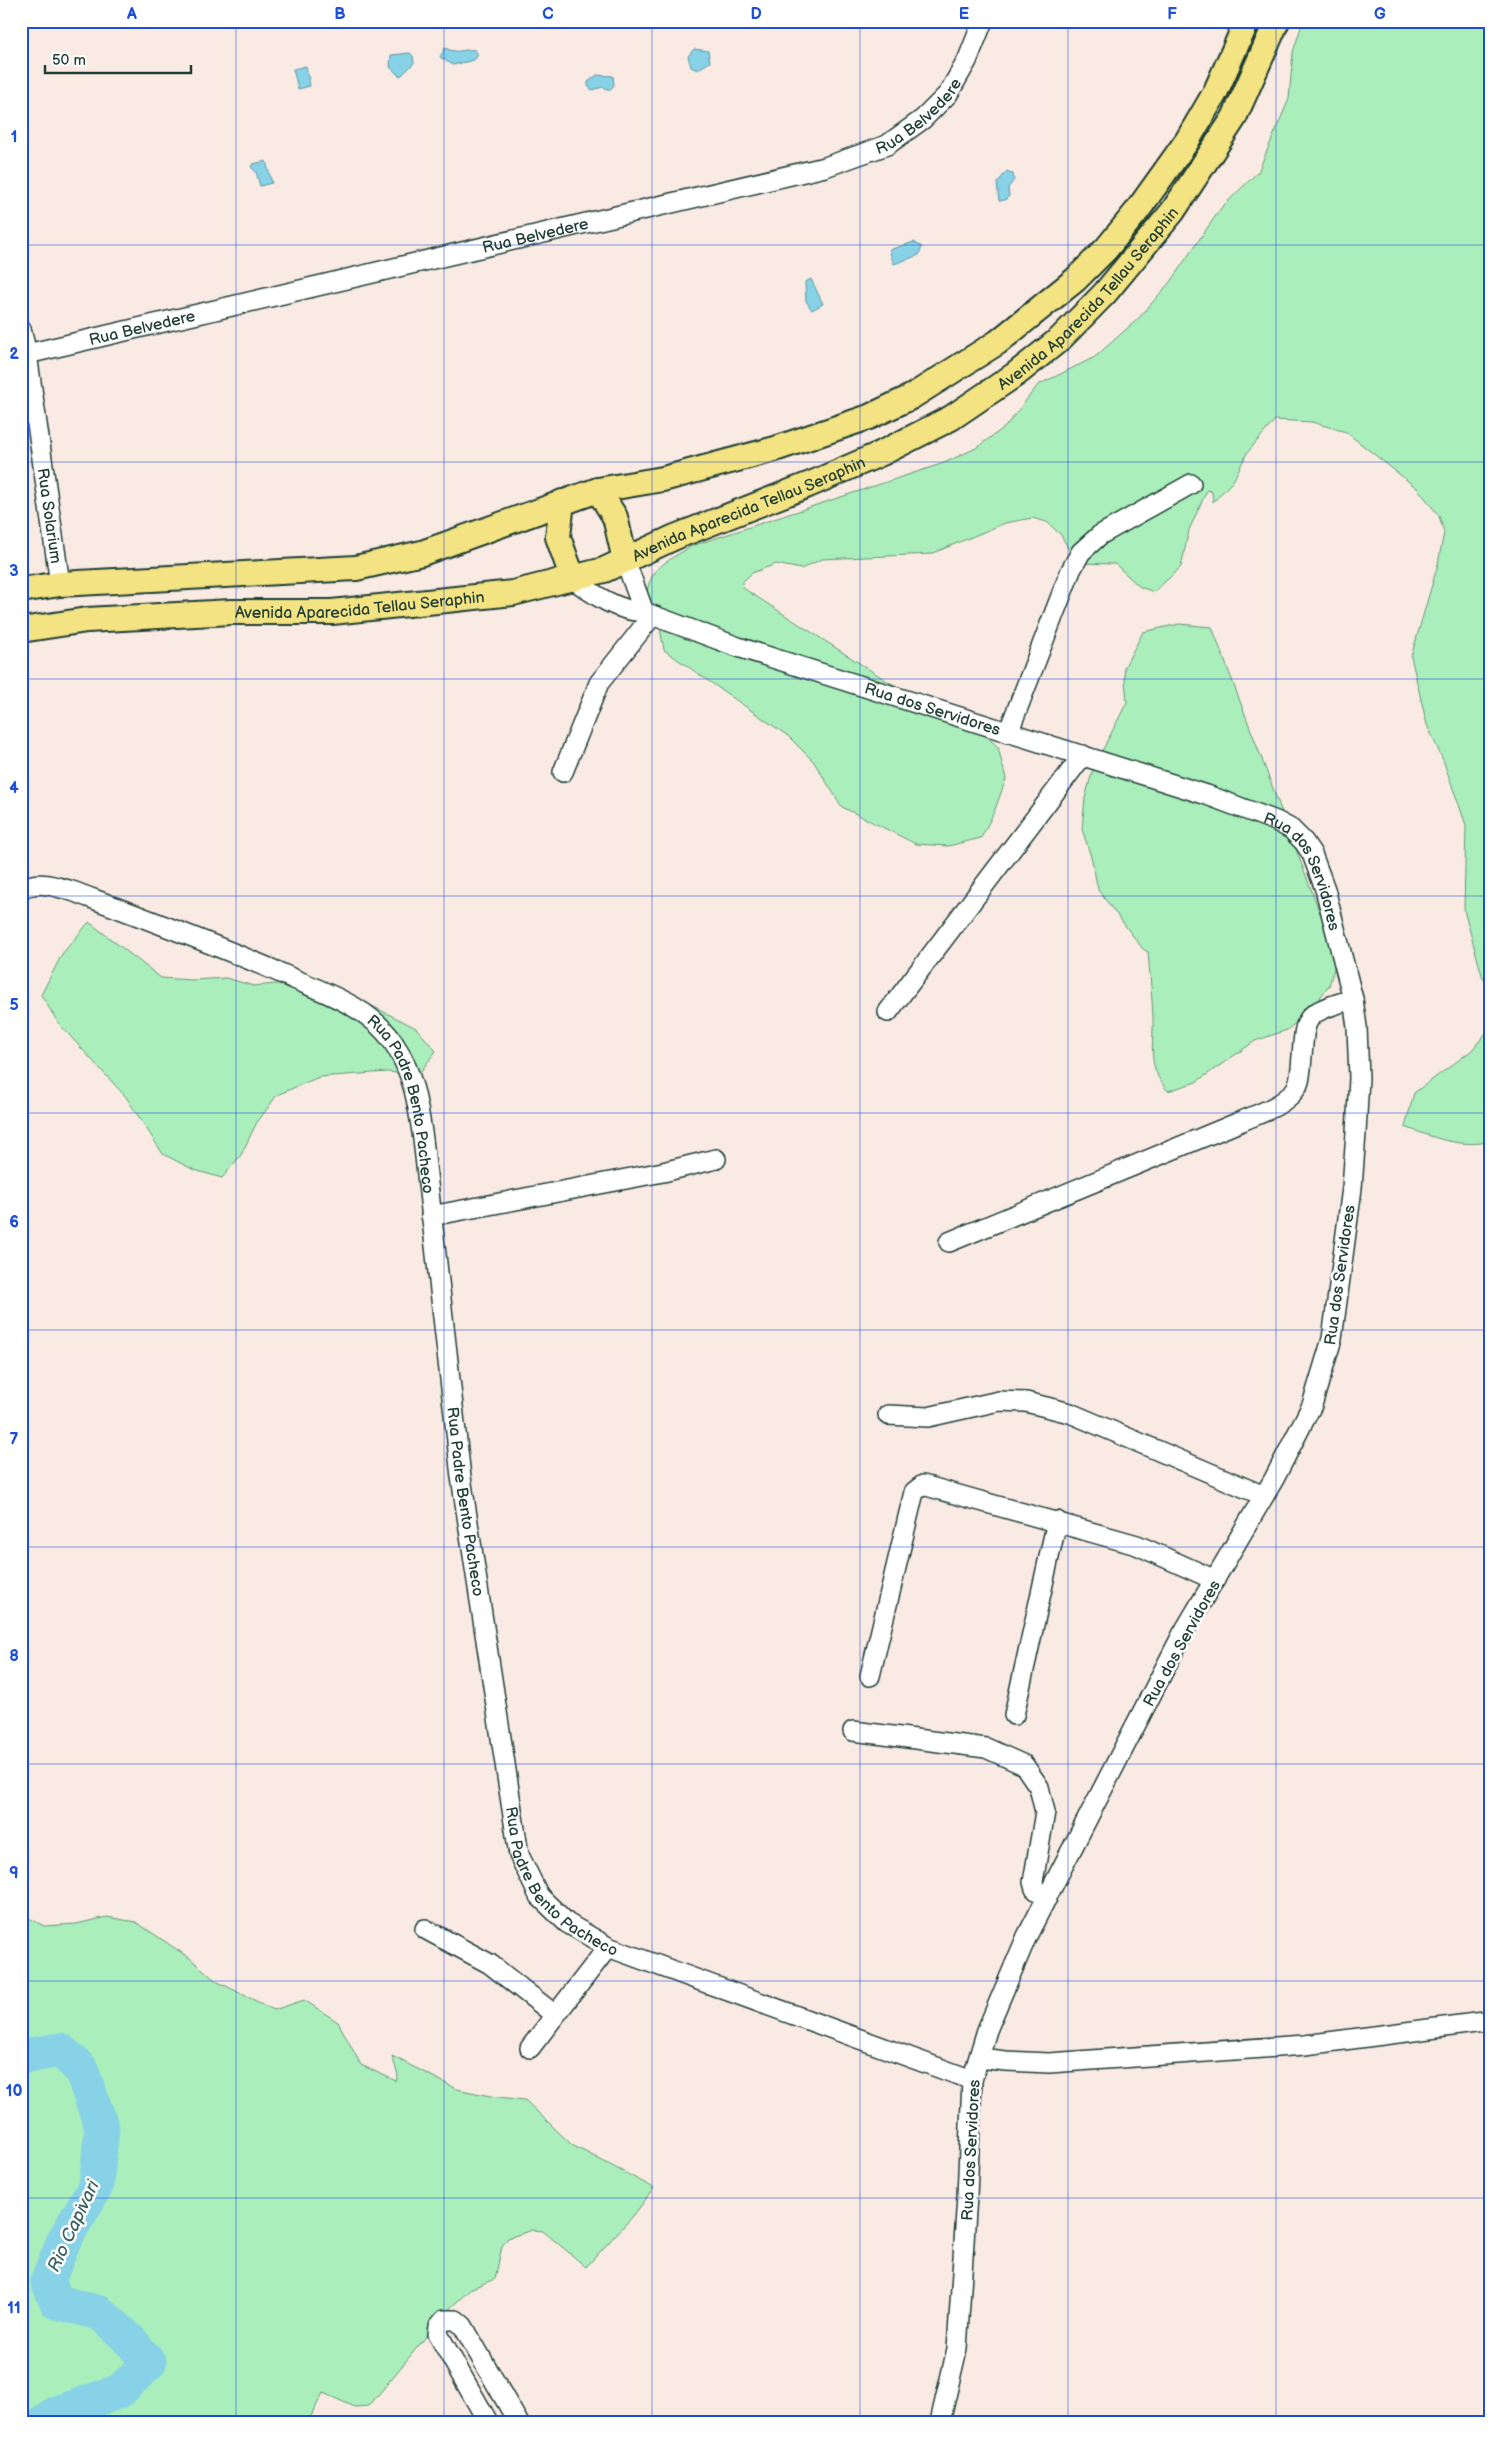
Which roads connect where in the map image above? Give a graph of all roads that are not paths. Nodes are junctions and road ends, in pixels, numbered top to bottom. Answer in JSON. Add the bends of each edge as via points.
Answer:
{"nodes":[{"id":1,"x":982,"y":21,"type":"edge"},
{"id":2,"x":1247,"y":21,"type":"edge"},
{"id":3,"x":1277,"y":21,"type":"edge"},
{"id":4,"x":21,"y":329,"type":"edge"},
{"id":5,"x":27,"y":354,"type":"junction"},
{"id":6,"x":1191,"y":484,"type":"dead end"},
{"id":7,"x":598,"y":490,"type":"junction"},
{"id":8,"x":562,"y":502,"type":"junction"},
{"id":9,"x":625,"y":560,"type":"junction"},
{"id":10,"x":573,"y":580,"type":"junction"},
{"id":11,"x":60,"y":584,"type":"junction"},
{"id":12,"x":21,"y":590,"type":"edge"},
{"id":13,"x":648,"y":614,"type":"junction"},
{"id":14,"x":21,"y":630,"type":"edge"},
{"id":15,"x":1008,"y":733,"type":"junction"},
{"id":16,"x":1083,"y":755,"type":"junction"},
{"id":17,"x":563,"y":772,"type":"dead end"},
{"id":18,"x":21,"y":889,"type":"edge"},
{"id":19,"x":1353,"y":999,"type":"junction"},
{"id":20,"x":888,"y":1012,"type":"dead end"},
{"id":21,"x":716,"y":1159,"type":"dead end"},
{"id":22,"x":431,"y":1216,"type":"junction"},
{"id":23,"x":949,"y":1242,"type":"dead end"},
{"id":24,"x":888,"y":1415,"type":"dead end"},
{"id":25,"x":1264,"y":1496,"type":"junction"},
{"id":26,"x":1057,"y":1521,"type":"junction"},
{"id":27,"x":1215,"y":1580,"type":"junction"},
{"id":28,"x":870,"y":1676,"type":"dead end"},
{"id":29,"x":1014,"y":1715,"type":"dead end"},
{"id":30,"x":853,"y":1731,"type":"dead end"},
{"id":31,"x":1047,"y":1898,"type":"junction"},
{"id":32,"x":426,"y":1929,"type":"dead end"},
{"id":33,"x":608,"y":1947,"type":"junction"},
{"id":34,"x":555,"y":2015,"type":"junction"},
{"id":35,"x":1491,"y":2021,"type":"edge"},
{"id":36,"x":530,"y":2048,"type":"dead end"},
{"id":37,"x":979,"y":2058,"type":"junction"},
{"id":38,"x":972,"y":2080,"type":"junction"},
{"id":39,"x":488,"y":2422,"type":"edge"},
{"id":40,"x":518,"y":2422,"type":"edge"},
{"id":41,"x":940,"y":2422,"type":"edge"}],
"edges":[{"from":1,"to":5,"type":"street","name":"Rua Belvedere","via":[[948,94],[923,119],[887,145],[834,164]]},
{"from":2,"to":7,"type":"main road","name":"Avenida Aparecida Tellau Seraphin","via":[[1215,93],[1137,211],[1075,280],[998,342],[911,397],[829,432],[663,479]]},
{"from":3,"to":9,"type":"main road","name":"Avenida Aparecida Tellau Seraphin","via":[[1234,118],[1173,212],[1105,293],[1060,338],[1016,374],[951,418],[873,457],[675,536]]},
{"from":4,"to":5,"type":"street","name":"Rua Solarium"},
{"from":5,"to":11,"type":"street","name":"Rua Solarium"},
{"from":6,"to":15,"type":"street","via":[[1100,535],[1081,552],[1071,570]]},
{"from":7,"to":8,"type":"main road","name":"Avenida Aparecida Tellau Seraphin"},
{"from":7,"to":9,"type":"main road","via":[[615,517]]},
{"from":8,"to":10,"type":"main road","via":[[558,537]]},
{"from":8,"to":11,"type":"main road","name":"Avenida Aparecida Tellau Seraphin","via":[[422,553],[356,568]]},
{"from":9,"to":10,"type":"main road","name":"Avenida Aparecida Tellau Seraphin"},
{"from":9,"to":13,"type":"street"},
{"from":10,"to":13,"type":"street","name":"Rua dos Servidores","via":[[627,612]]},
{"from":10,"to":14,"type":"main road","name":"Avenida Aparecida Tellau Seraphin","via":[[513,593],[332,612],[232,612],[87,620]]},
{"from":11,"to":12,"type":"main road","name":"Avenida Aparecida Tellau Seraphin"},
{"from":13,"to":15,"type":"street","name":"Rua dos Servidores","via":[[738,647]]},
{"from":13,"to":17,"type":"street","via":[[599,683]]},
{"from":15,"to":16,"type":"street","name":"Rua dos Servidores"},
{"from":16,"to":19,"type":"street","name":"Rua dos Servidores","via":[[1207,794],[1291,829],[1312,854],[1326,889]]},
{"from":16,"to":20,"type":"street"},
{"from":18,"to":22,"type":"street","name":"Rua Padre Bento Pacheco","via":[[32,884],[48,884],[209,941],[349,1004],[370,1018],[392,1041],[405,1064],[416,1097]]},
{"from":19,"to":23,"type":"street","via":[[1312,1014],[1303,1027],[1300,1078],[1296,1089],[1284,1100],[1242,1121]]},
{"from":19,"to":25,"type":"street","name":"Rua dos Servidores","via":[[1359,1078],[1356,1133],[1332,1339],[1312,1405]]},
{"from":21,"to":22,"type":"street"},
{"from":22,"to":33,"type":"street","name":"Rua Padre Bento Pacheco","via":[[461,1477],[519,1855],[539,1896],[567,1923]]},
{"from":24,"to":25,"type":"street","via":[[928,1417],[999,1401],[1026,1402],[1070,1413]]},
{"from":25,"to":27,"type":"street","name":"Rua dos Servidores"},
{"from":26,"to":27,"type":"street","via":[[1137,1545]]},
{"from":26,"to":28,"type":"street","via":[[923,1485],[914,1492]]},
{"from":26,"to":29,"type":"street"},
{"from":27,"to":31,"type":"street","name":"Rua dos Servidores","via":[[1183,1633]]},
{"from":30,"to":31,"type":"street","via":[[986,1748],[1024,1765],[1039,1787],[1046,1812],[1033,1882],[1035,1889]]},
{"from":31,"to":37,"type":"street","name":"Rua dos Servidores","via":[[1001,1995]]},
{"from":32,"to":34,"type":"street","via":[[490,1964]]},
{"from":33,"to":34,"type":"street"},
{"from":33,"to":38,"type":"street","name":"Rua Padre Bento Pacheco"},
{"from":34,"to":36,"type":"street"},
{"from":35,"to":37,"type":"street","via":[[1305,2044],[1049,2063]]},
{"from":37,"to":38,"type":"street","name":"Rua dos Servidores"},
{"from":38,"to":41,"type":"street","name":"Rua dos Servidores","via":[[957,2349]]},
{"from":39,"to":40,"type":"street","via":[[438,2334],[444,2320],[456,2320],[463,2326]]}]}
